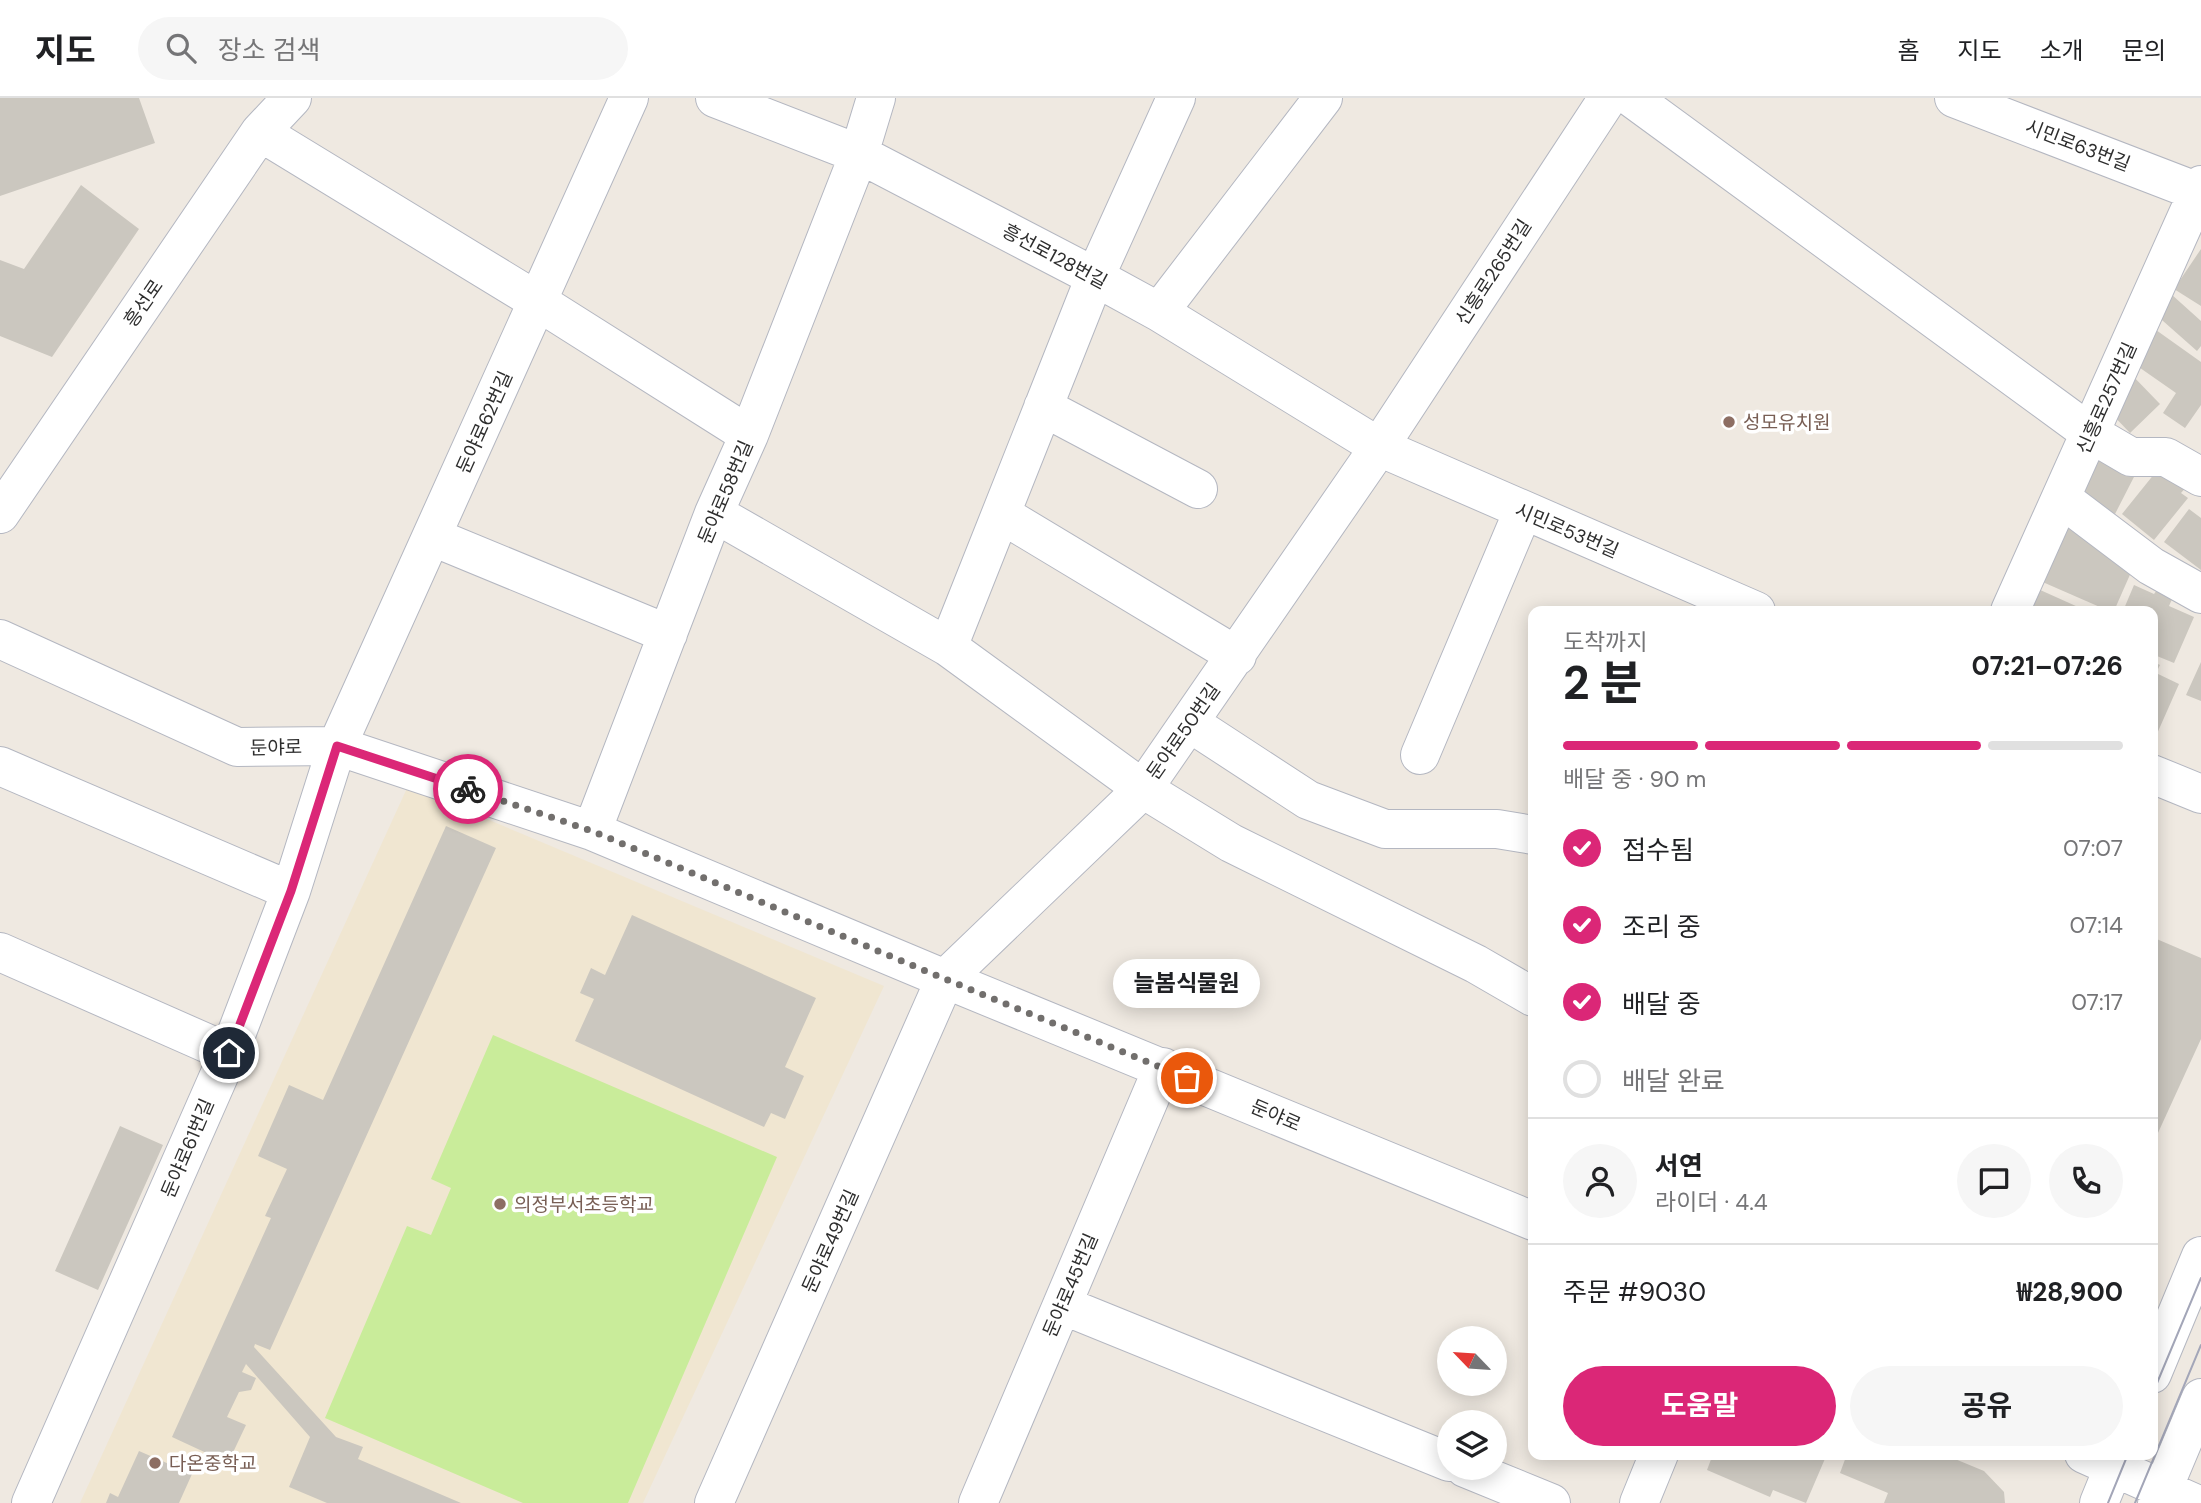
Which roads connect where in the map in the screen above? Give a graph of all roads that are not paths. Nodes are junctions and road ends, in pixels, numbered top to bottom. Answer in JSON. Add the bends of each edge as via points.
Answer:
{"nodes":[{"id":1,"x":292,"y":98,"type":"edge"},
{"id":2,"x":629,"y":98,"type":"edge"},
{"id":3,"x":715,"y":98,"type":"edge"},
{"id":4,"x":876,"y":98,"type":"edge"},
{"id":5,"x":1176,"y":98,"type":"edge"},
{"id":6,"x":1323,"y":98,"type":"edge"},
{"id":7,"x":1608,"y":98,"type":"edge"},
{"id":8,"x":1632,"y":98,"type":"edge"},
{"id":9,"x":1960,"y":99,"type":"edge"},
{"id":10,"x":260,"y":132,"type":"junction"},
{"id":11,"x":859,"y":154,"type":"junction"},
{"id":12,"x":2200,"y":190,"type":"edge"},
{"id":13,"x":1095,"y":277,"type":"junction"},
{"id":14,"x":537,"y":301,"type":"junction"},
{"id":15,"x":1159,"y":312,"type":"junction"},
{"id":16,"x":1043,"y":407,"type":"junction"},
{"id":17,"x":2090,"y":433,"type":"junction"},
{"id":18,"x":749,"y":435,"type":"junction"},
{"id":19,"x":1379,"y":447,"type":"junction"},
{"id":20,"x":2201,"y":477,"type":"edge"},
{"id":21,"x":1198,"y":489,"type":"dead end"},
{"id":22,"x":2061,"y":498,"type":"junction"},
{"id":23,"x":1523,"y":511,"type":"junction"},
{"id":24,"x":714,"y":513,"type":"junction"},
{"id":25,"x":0,"y":514,"type":"edge"},
{"id":26,"x":1001,"y":514,"type":"junction"},
{"id":27,"x":433,"y":537,"type":"junction"},
{"id":28,"x":2201,"y":594,"type":"edge"},
{"id":29,"x":1704,"y":601,"type":"edge"},
{"id":30,"x":1730,"y":606,"type":"edge"},
{"id":31,"x":2012,"y":606,"type":"edge"},
{"id":32,"x":667,"y":634,"type":"junction"},
{"id":33,"x":0,"y":639,"type":"edge"},
{"id":34,"x":948,"y":647,"type":"junction"},
{"id":35,"x":1237,"y":656,"type":"junction"},
{"id":36,"x":1189,"y":723,"type":"junction"},
{"id":37,"x":337,"y":746,"type":"junction"},
{"id":38,"x":1420,"y":755,"type":"dead end"},
{"id":39,"x":0,"y":766,"type":"edge"},
{"id":40,"x":2158,"y":776,"type":"edge"},
{"id":41,"x":1143,"y":789,"type":"junction"},
{"id":42,"x":2201,"y":794,"type":"edge"},
{"id":43,"x":592,"y":831,"type":"junction"},
{"id":44,"x":1528,"y":834,"type":"edge"},
{"id":45,"x":291,"y":891,"type":"junction"},
{"id":46,"x":0,"y":952,"type":"edge"},
{"id":47,"x":945,"y":979,"type":"junction"},
{"id":48,"x":1528,"y":994,"type":"edge"},
{"id":49,"x":229,"y":1053,"type":"junction"},
{"id":50,"x":1163,"y":1067,"type":"junction"},
{"id":51,"x":1528,"y":1219,"type":"edge"},
{"id":52,"x":2201,"y":1256,"type":"edge"},
{"id":53,"x":1062,"y":1305,"type":"junction"},
{"id":54,"x":2158,"y":1360,"type":"edge"},
{"id":55,"x":2201,"y":1398,"type":"edge"},
{"id":56,"x":1437,"y":1457,"type":"edge"},
{"id":57,"x":1657,"y":1460,"type":"edge"},
{"id":58,"x":2106,"y":1460,"type":"edge"},
{"id":59,"x":2108,"y":1460,"type":"edge"},
{"id":60,"x":1494,"y":1480,"type":"edge"},
{"id":61,"x":2172,"y":1498,"type":"edge"},
{"id":62,"x":31,"y":1503,"type":"edge"},
{"id":63,"x":714,"y":1503,"type":"edge"},
{"id":64,"x":979,"y":1503,"type":"edge"},
{"id":65,"x":1551,"y":1503,"type":"edge"},
{"id":66,"x":1639,"y":1503,"type":"edge"},
{"id":67,"x":2099,"y":1503,"type":"edge"}],
"edges":[{"from":1,"to":10,"type":"street","name":"흥선로"},
{"from":2,"to":14,"type":"street","name":"둔야로62번길"},
{"from":3,"to":11,"type":"street","name":"흥선로128번길"},
{"from":4,"to":11,"type":"street","name":"둔야로58번길"},
{"from":5,"to":13,"type":"street"},
{"from":6,"to":15,"type":"street"},
{"from":7,"to":19,"type":"street","name":"신흥로265번길"},
{"from":8,"to":17,"type":"street"},
{"from":9,"to":12,"type":"street","name":"시민로63번길"},
{"from":10,"to":14,"type":"street"},
{"from":10,"to":25,"type":"street","name":"흥선로"},
{"from":11,"to":13,"type":"street","name":"흥선로128번길"},
{"from":11,"to":18,"type":"street","name":"둔야로58번길"},
{"from":12,"to":17,"type":"street","name":"신흥로257번길"},
{"from":13,"to":15,"type":"street","name":"흥선로128번길"},
{"from":13,"to":16,"type":"street"},
{"from":14,"to":18,"type":"street"},
{"from":14,"to":27,"type":"street","name":"둔야로62번길"},
{"from":15,"to":19,"type":"street","name":"흥선로128번길"},
{"from":16,"to":21,"type":"street"},
{"from":16,"to":26,"type":"street"},
{"from":17,"to":20,"type":"street","via":[[2131,457],[2166,457]]},
{"from":17,"to":22,"type":"street","name":"신흥로257번길"},
{"from":18,"to":24,"type":"street","name":"둔야로58번길"},
{"from":19,"to":23,"type":"street","name":"시민로53번길"},
{"from":19,"to":35,"type":"street","name":"둔야로50번길"},
{"from":22,"to":28,"type":"street","via":[[2151,566]]},
{"from":22,"to":31,"type":"street","name":"신흥로257번길"},
{"from":23,"to":29,"type":"street","name":"시민로53번길"},
{"from":23,"to":38,"type":"street"},
{"from":24,"to":32,"type":"street","name":"둔야로58번길"},
{"from":24,"to":34,"type":"street"},
{"from":26,"to":34,"type":"street"},
{"from":26,"to":35,"type":"street"},
{"from":27,"to":32,"type":"street"},
{"from":27,"to":37,"type":"street","name":"둔야로62번길"},
{"from":29,"to":30,"type":"street","name":"시민로53번길"},
{"from":32,"to":43,"type":"street","name":"둔야로58번길"},
{"from":33,"to":37,"type":"street","name":"둔야로","via":[[237,747]]},
{"from":34,"to":41,"type":"street"},
{"from":35,"to":36,"type":"street","name":"둔야로50번길"},
{"from":36,"to":41,"type":"street","name":"둔야로50번길"},
{"from":36,"to":44,"type":"street","via":[[1308,800],[1385,830],[1435,827]]},
{"from":37,"to":43,"type":"street","name":"둔야로"},
{"from":37,"to":45,"type":"street","name":"둔야로61번길"},
{"from":39,"to":45,"type":"street"},
{"from":40,"to":42,"type":"street"},
{"from":41,"to":47,"type":"street","name":"둔야로50번길"},
{"from":41,"to":48,"type":"street","via":[[1231,843]]},
{"from":43,"to":47,"type":"street","name":"둔야로"},
{"from":45,"to":49,"type":"street","name":"둔야로61번길"},
{"from":46,"to":49,"type":"street"},
{"from":47,"to":50,"type":"street","name":"둔야로"},
{"from":47,"to":63,"type":"street","name":"둔야로49번길"},
{"from":49,"to":62,"type":"street","name":"둔야로61번길"},
{"from":50,"to":51,"type":"street","name":"둔야로"},
{"from":50,"to":53,"type":"street","name":"둔야로45번길"},
{"from":52,"to":54,"type":"street"},
{"from":53,"to":56,"type":"street"},
{"from":53,"to":64,"type":"street","name":"둔야로45번길"},
{"from":55,"to":61,"type":"street"},
{"from":57,"to":66,"type":"street"},
{"from":58,"to":67,"type":"street"},
{"from":59,"to":61,"type":"street"},
{"from":60,"to":65,"type":"street"}]}
